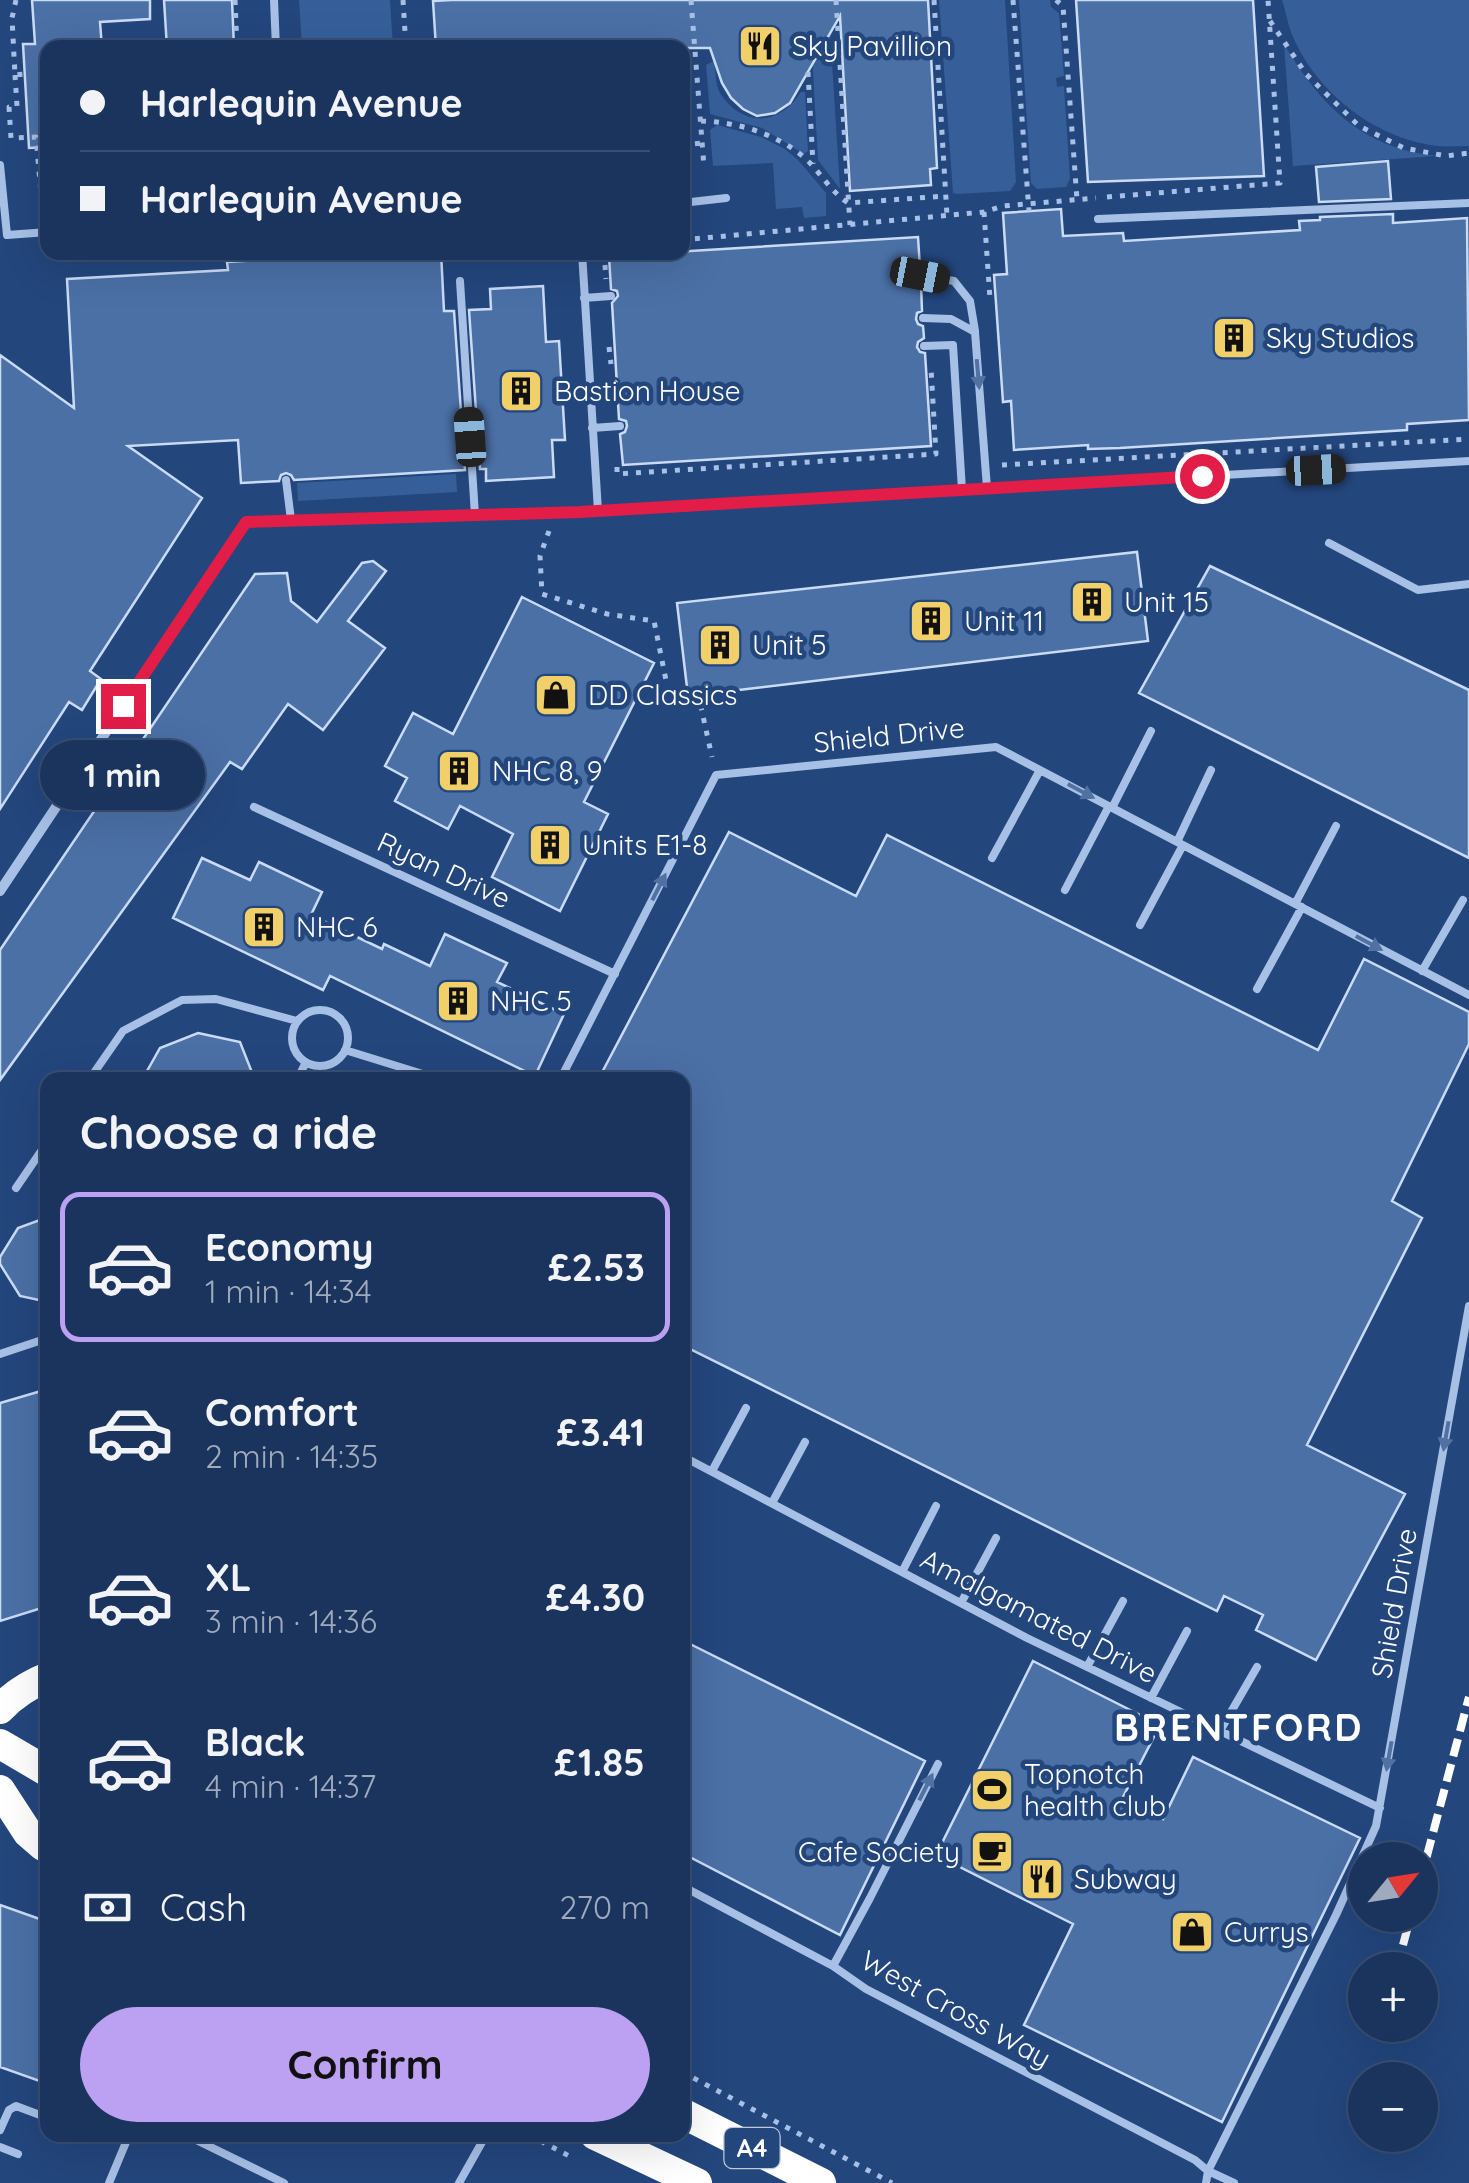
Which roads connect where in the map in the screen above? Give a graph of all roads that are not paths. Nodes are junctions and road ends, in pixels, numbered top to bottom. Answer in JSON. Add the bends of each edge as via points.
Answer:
{"nodes":[{"id":1,"x":274,"y":0,"type":"edge"},
{"id":2,"x":276,"y":40,"type":"edge"},
{"id":3,"x":0,"y":165,"type":"edge"},
{"id":4,"x":726,"y":198,"type":"dead end"},
{"id":5,"x":690,"y":202,"type":"edge"},
{"id":6,"x":1469,"y":203,"type":"edge"},
{"id":7,"x":1098,"y":219,"type":"dead end"},
{"id":8,"x":40,"y":233,"type":"edge"},
{"id":9,"x":582,"y":260,"type":"edge"},
{"id":10,"x":920,"y":275,"type":"dead end"},
{"id":11,"x":460,"y":281,"type":"dead end"},
{"id":12,"x":612,"y":296,"type":"dead end"},
{"id":13,"x":584,"y":298,"type":"junction"},
{"id":14,"x":923,"y":318,"type":"dead end"},
{"id":15,"x":975,"y":332,"type":"junction"},
{"id":16,"x":924,"y":346,"type":"dead end"},
{"id":17,"x":620,"y":426,"type":"dead end"},
{"id":18,"x":592,"y":428,"type":"junction"},
{"id":19,"x":1469,"y":461,"type":"edge"},
{"id":20,"x":286,"y":480,"type":"dead end"},
{"id":21,"x":988,"y":488,"type":"junction"},
{"id":22,"x":962,"y":490,"type":"junction"},
{"id":23,"x":598,"y":511,"type":"junction"},
{"id":24,"x":580,"y":512,"type":"joint"},
{"id":25,"x":475,"y":515,"type":"junction"},
{"id":26,"x":291,"y":520,"type":"junction"},
{"id":27,"x":1329,"y":544,"type":"dead end"},
{"id":28,"x":1469,"y":584,"type":"edge"},
{"id":29,"x":1151,"y":731,"type":"dead end"},
{"id":30,"x":1040,"y":770,"type":"junction"},
{"id":31,"x":1212,"y":770,"type":"dead end"},
{"id":32,"x":254,"y":806,"type":"dead end"},
{"id":33,"x":1110,"y":807,"type":"junction"},
{"id":34,"x":1336,"y":826,"type":"dead end"},
{"id":35,"x":1180,"y":843,"type":"junction"},
{"id":36,"x":992,"y":858,"type":"dead end"},
{"id":37,"x":1065,"y":890,"type":"dead end"},
{"id":38,"x":0,"y":891,"type":"edge"},
{"id":39,"x":1464,"y":900,"type":"dead end"},
{"id":40,"x":1299,"y":906,"type":"junction"},
{"id":41,"x":1140,"y":925,"type":"dead end"},
{"id":42,"x":1422,"y":971,"type":"junction"},
{"id":43,"x":615,"y":974,"type":"junction"},
{"id":44,"x":1257,"y":989,"type":"dead end"},
{"id":45,"x":1469,"y":995,"type":"edge"},
{"id":46,"x":297,"y":1021,"type":"junction"},
{"id":47,"x":345,"y":1050,"type":"junction"},
{"id":48,"x":306,"y":1062,"type":"junction"},
{"id":49,"x":94,"y":1072,"type":"edge"},
{"id":50,"x":300,"y":1072,"type":"edge"},
{"id":51,"x":416,"y":1072,"type":"edge"},
{"id":52,"x":564,"y":1072,"type":"edge"},
{"id":53,"x":40,"y":1154,"type":"edge"},
{"id":54,"x":16,"y":1188,"type":"dead end"},
{"id":55,"x":1469,"y":1306,"type":"edge"},
{"id":56,"x":40,"y":1341,"type":"edge"},
{"id":57,"x":0,"y":1354,"type":"edge"},
{"id":58,"x":746,"y":1408,"type":"dead end"},
{"id":59,"x":806,"y":1442,"type":"dead end"},
{"id":60,"x":690,"y":1460,"type":"edge"},
{"id":61,"x":712,"y":1471,"type":"junction"},
{"id":62,"x":772,"y":1503,"type":"junction"},
{"id":63,"x":936,"y":1506,"type":"dead end"},
{"id":64,"x":996,"y":1538,"type":"dead end"},
{"id":65,"x":902,"y":1572,"type":"junction"},
{"id":66,"x":1123,"y":1601,"type":"dead end"},
{"id":67,"x":961,"y":1603,"type":"junction"},
{"id":68,"x":1187,"y":1631,"type":"dead end"},
{"id":69,"x":1087,"y":1667,"type":"junction"},
{"id":70,"x":1257,"y":1667,"type":"dead end"},
{"id":71,"x":40,"y":1680,"type":"edge"},
{"id":72,"x":1151,"y":1698,"type":"junction"},
{"id":73,"x":0,"y":1709,"type":"edge"},
{"id":74,"x":1220,"y":1731,"type":"junction"},
{"id":75,"x":0,"y":1744,"type":"edge"},
{"id":76,"x":938,"y":1764,"type":"dead end"},
{"id":77,"x":40,"y":1767,"type":"edge"},
{"id":78,"x":0,"y":1790,"type":"edge"},
{"id":79,"x":1380,"y":1808,"type":"junction"},
{"id":80,"x":0,"y":1819,"type":"edge"},
{"id":81,"x":40,"y":1843,"type":"edge"},
{"id":82,"x":40,"y":1844,"type":"edge"},
{"id":83,"x":690,"y":1890,"type":"edge"},
{"id":84,"x":833,"y":1966,"type":"junction"},
{"id":85,"x":40,"y":2115,"type":"edge"},
{"id":86,"x":690,"y":2117,"type":"edge"},
{"id":87,"x":0,"y":2130,"type":"edge"},
{"id":88,"x":126,"y":2142,"type":"edge"},
{"id":89,"x":200,"y":2142,"type":"edge"},
{"id":90,"x":482,"y":2142,"type":"edge"},
{"id":91,"x":610,"y":2142,"type":"edge"},
{"id":92,"x":2,"y":2148,"type":"edge"},
{"id":93,"x":18,"y":2154,"type":"dead end"},
{"id":94,"x":0,"y":2160,"type":"edge"},
{"id":95,"x":1208,"y":2170,"type":"junction"},
{"id":96,"x":109,"y":2183,"type":"edge"},
{"id":97,"x":284,"y":2183,"type":"edge"},
{"id":98,"x":458,"y":2183,"type":"edge"},
{"id":99,"x":697,"y":2183,"type":"edge"},
{"id":100,"x":821,"y":2183,"type":"edge"},
{"id":101,"x":1206,"y":2183,"type":"edge"},
{"id":102,"x":1234,"y":2183,"type":"edge"}],
"edges":[{"from":1,"to":2,"type":"lane"},
{"from":3,"to":8,"type":"lane","via":[[6,235]]},
{"from":4,"to":5,"type":"lane"},
{"from":6,"to":7,"type":"lane"},
{"from":9,"to":13,"type":"lane"},
{"from":10,"to":15,"type":"lane","via":[[954,281],[970,302]]},
{"from":11,"to":25,"type":"lane"},
{"from":12,"to":13,"type":"lane"},
{"from":13,"to":18,"type":"lane"},
{"from":14,"to":15,"type":"lane","via":[[951,319]]},
{"from":15,"to":21,"type":"lane","one_way":true},
{"from":16,"to":22,"type":"lane","via":[[953,345]]},
{"from":17,"to":18,"type":"lane"},
{"from":18,"to":23,"type":"lane"},
{"from":19,"to":21,"type":"lane"},
{"from":20,"to":26,"type":"lane"},
{"from":21,"to":22,"type":"lane"},
{"from":22,"to":23,"type":"lane"},
{"from":23,"to":24,"type":"lane"},
{"from":24,"to":25,"type":"street"},
{"from":25,"to":26,"type":"street"},
{"from":26,"to":38,"type":"street","via":[[246,522]]},
{"from":27,"to":28,"type":"lane","via":[[1418,590]]},
{"from":29,"to":33,"type":"lane"},
{"from":30,"to":33,"type":"lane","name":"Shield Drive","one_way":true},
{"from":30,"to":36,"type":"lane"},
{"from":43,"to":30,"type":"lane","name":"Shield Drive","one_way":true,"via":[[716,775],[996,746]]},
{"from":31,"to":35,"type":"lane"},
{"from":32,"to":43,"type":"lane","name":"Ryan Drive"},
{"from":33,"to":35,"type":"lane","name":"Shield Drive"},
{"from":33,"to":37,"type":"lane"},
{"from":34,"to":40,"type":"lane"},
{"from":35,"to":40,"type":"lane","name":"Shield Drive"},
{"from":35,"to":41,"type":"lane"},
{"from":39,"to":42,"type":"lane"},
{"from":40,"to":42,"type":"lane","name":"Shield Drive","one_way":true},
{"from":40,"to":44,"type":"lane"},
{"from":42,"to":45,"type":"lane","name":"Shield Drive"},
{"from":43,"to":52,"type":"lane"},
{"from":46,"to":47,"type":"lane","via":[[312,1011],[331,1012],[347,1032]]},
{"from":46,"to":48,"type":"lane","via":[[292,1039]]},
{"from":46,"to":49,"type":"lane","via":[[216,1000],[182,1000],[122,1030]]},
{"from":47,"to":48,"type":"lane","via":[[332,1063]]},
{"from":47,"to":51,"type":"lane"},
{"from":48,"to":50,"type":"lane"},
{"from":53,"to":54,"type":"lane"},
{"from":55,"to":79,"type":"lane","name":"Shield Drive","one_way":true},
{"from":56,"to":57,"type":"lane"},
{"from":58,"to":61,"type":"lane"},
{"from":59,"to":62,"type":"lane"},
{"from":60,"to":61,"type":"lane","name":"Amalgamated Drive"},
{"from":61,"to":62,"type":"lane","name":"Amalgamated Drive"},
{"from":62,"to":65,"type":"lane","name":"Amalgamated Drive"},
{"from":63,"to":65,"type":"lane"},
{"from":64,"to":67,"type":"lane"},
{"from":65,"to":67,"type":"lane","name":"Amalgamated Drive"},
{"from":66,"to":69,"type":"lane"},
{"from":67,"to":69,"type":"lane","name":"Amalgamated Drive"},
{"from":68,"to":72,"type":"lane"},
{"from":69,"to":72,"type":"lane","name":"Amalgamated Drive"},
{"from":70,"to":74,"type":"lane"},
{"from":71,"to":73,"type":"highway"},
{"from":72,"to":74,"type":"lane","name":"Amalgamated Drive"},
{"from":74,"to":79,"type":"lane","name":"Amalgamated Drive"},
{"from":75,"to":77,"type":"highway"},
{"from":84,"to":76,"type":"lane","one_way":true},
{"from":78,"to":81,"type":"highway"},
{"from":79,"to":95,"type":"lane","name":"Shield Drive","via":[[1336,1915]]},
{"from":80,"to":82,"type":"highway"},
{"from":83,"to":84,"type":"lane","name":"West Cross Way"},
{"from":84,"to":95,"type":"lane","name":"West Cross Way"},
{"from":85,"to":87,"type":"lane","via":[[16,2106]]},
{"from":86,"to":100,"type":"highway","number":"A4"},
{"from":88,"to":96,"type":"lane"},
{"from":89,"to":97,"type":"lane"},
{"from":90,"to":98,"type":"lane"},
{"from":91,"to":99,"type":"highway","number":"A4"},
{"from":92,"to":93,"type":"lane"},
{"from":92,"to":94,"type":"lane"},
{"from":95,"to":101,"type":"lane","name":"Shield Drive"},
{"from":95,"to":102,"type":"lane","name":"West Cross Way"}]}
